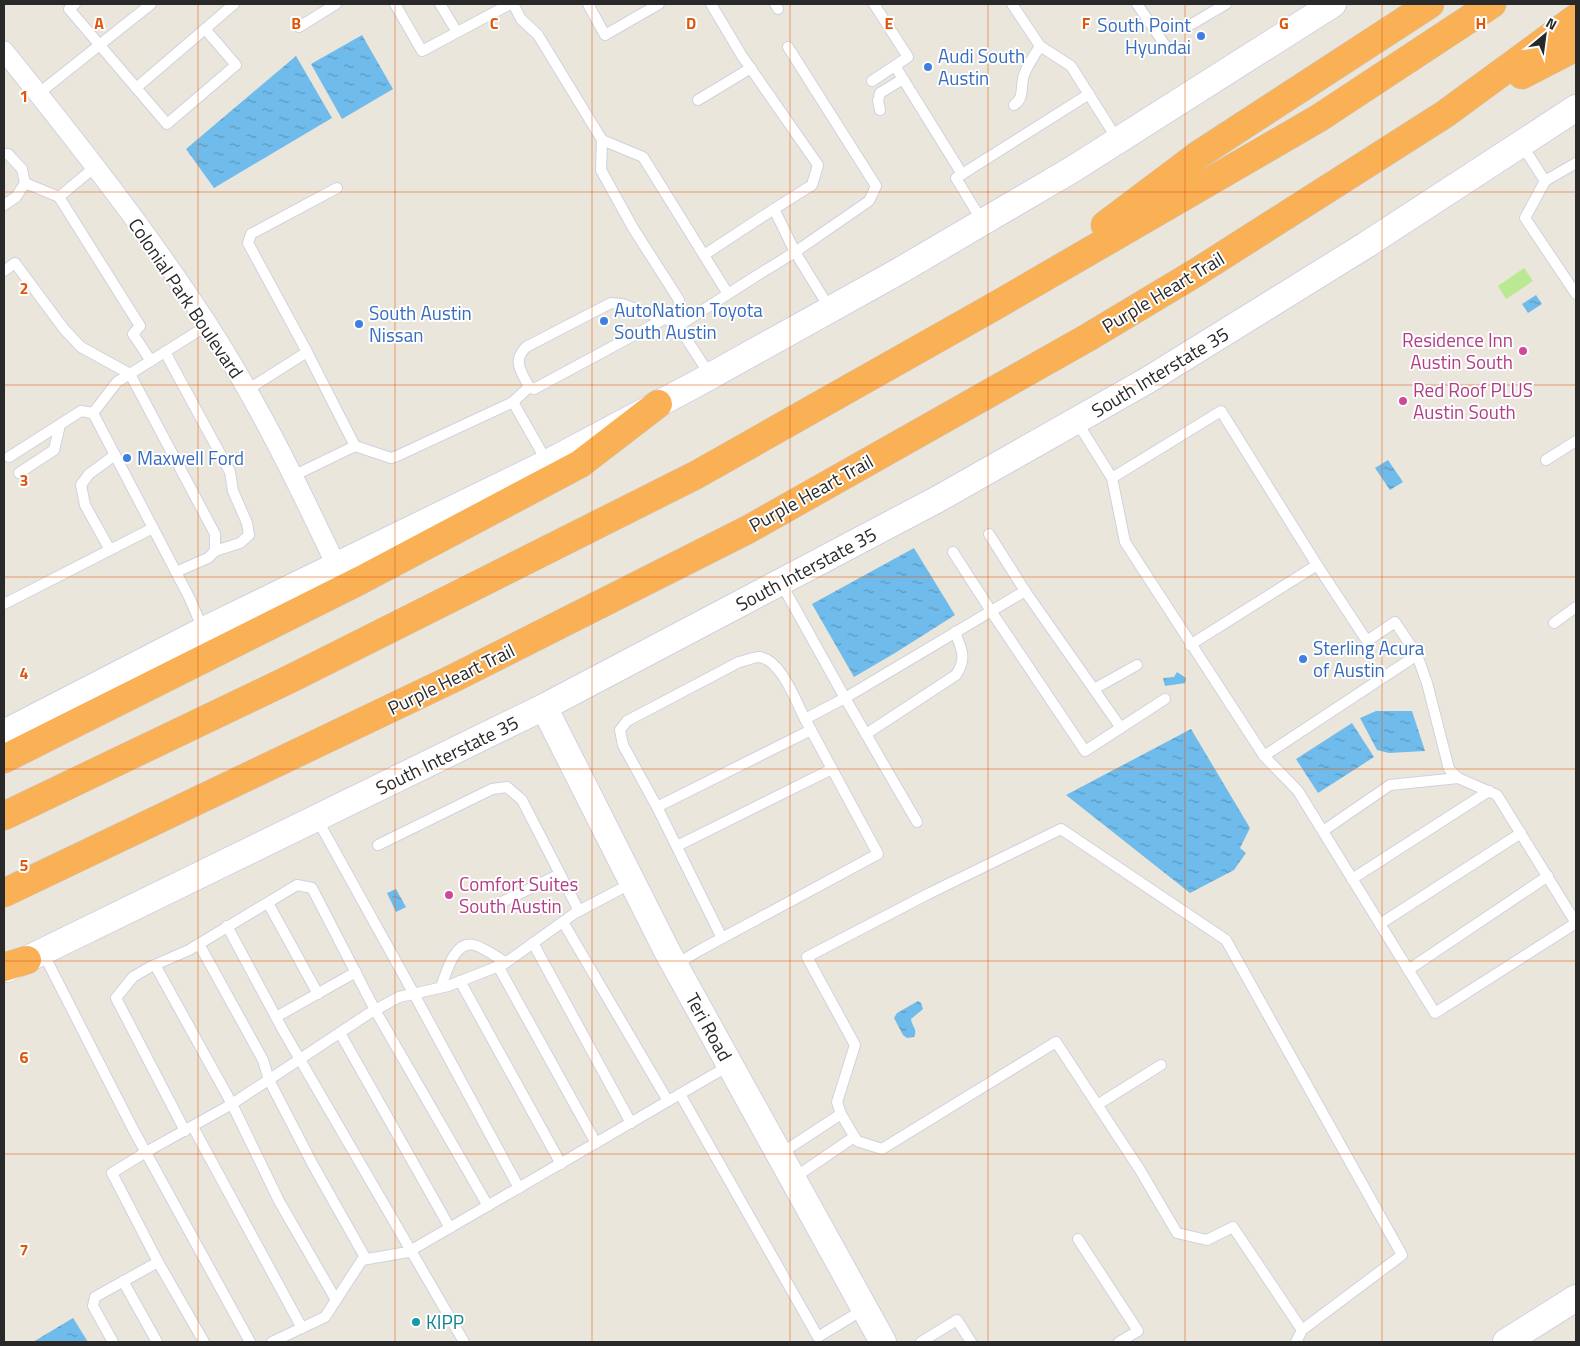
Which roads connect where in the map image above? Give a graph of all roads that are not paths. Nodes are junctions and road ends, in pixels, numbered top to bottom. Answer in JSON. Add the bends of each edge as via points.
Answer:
{"nodes":[{"id":1,"x":75,"y":4,"type":"edge"},
{"id":2,"x":151,"y":4,"type":"edge"},
{"id":3,"x":234,"y":4,"type":"edge"},
{"id":4,"x":336,"y":4,"type":"edge"},
{"id":5,"x":395,"y":4,"type":"edge"},
{"id":6,"x":440,"y":4,"type":"edge"},
{"id":7,"x":511,"y":4,"type":"edge"},
{"id":8,"x":588,"y":4,"type":"edge"},
{"id":9,"x":659,"y":4,"type":"edge"},
{"id":10,"x":711,"y":4,"type":"edge"},
{"id":11,"x":874,"y":4,"type":"edge"},
{"id":12,"x":1012,"y":4,"type":"edge"},
{"id":13,"x":1137,"y":4,"type":"edge"},
{"id":14,"x":1226,"y":4,"type":"edge"},
{"id":15,"x":1331,"y":4,"type":"edge"},
{"id":16,"x":1430,"y":4,"type":"edge"},
{"id":17,"x":1492,"y":4,"type":"edge"},
{"id":18,"x":1576,"y":18,"type":"edge"},
{"id":19,"x":1192,"y":24,"type":"dead end"},
{"id":20,"x":299,"y":27,"type":"dead end"},
{"id":21,"x":206,"y":28,"type":"junction"},
{"id":22,"x":457,"y":32,"type":"junction"},
{"id":23,"x":99,"y":45,"type":"junction"},
{"id":24,"x":1164,"y":45,"type":"dead end"},
{"id":25,"x":1040,"y":46,"type":"junction"},
{"id":26,"x":788,"y":47,"type":"dead end"},
{"id":27,"x":1576,"y":47,"type":"edge"},
{"id":28,"x":4,"y":51,"type":"edge"},
{"id":29,"x":894,"y":66,"type":"junction"},
{"id":30,"x":751,"y":68,"type":"junction"},
{"id":31,"x":903,"y":79,"type":"junction"},
{"id":32,"x":872,"y":81,"type":"dead end"},
{"id":33,"x":136,"y":88,"type":"junction"},
{"id":34,"x":38,"y":94,"type":"junction"},
{"id":35,"x":1089,"y":94,"type":"junction"},
{"id":36,"x":698,"y":100,"type":"dead end"},
{"id":37,"x":1014,"y":105,"type":"dead end"},
{"id":38,"x":1576,"y":108,"type":"edge"},
{"id":39,"x":880,"y":110,"type":"dead end"},
{"id":40,"x":1445,"y":114,"type":"junction"},
{"id":41,"x":602,"y":140,"type":"junction"},
{"id":42,"x":1118,"y":140,"type":"junction"},
{"id":43,"x":1522,"y":144,"type":"junction"},
{"id":44,"x":4,"y":154,"type":"edge"},
{"id":45,"x":1576,"y":163,"type":"edge"},
{"id":46,"x":96,"y":166,"type":"junction"},
{"id":47,"x":962,"y":174,"type":"junction"},
{"id":48,"x":1545,"y":181,"type":"junction"},
{"id":49,"x":25,"y":183,"type":"junction"},
{"id":50,"x":337,"y":188,"type":"dead end"},
{"id":51,"x":59,"y":197,"type":"junction"},
{"id":52,"x":4,"y":205,"type":"edge"},
{"id":53,"x":774,"y":210,"type":"junction"},
{"id":54,"x":983,"y":222,"type":"junction"},
{"id":55,"x":795,"y":252,"type":"junction"},
{"id":56,"x":704,"y":255,"type":"junction"},
{"id":57,"x":4,"y":272,"type":"edge"},
{"id":58,"x":1574,"y":286,"type":"edge"},
{"id":59,"x":728,"y":294,"type":"junction"},
{"id":60,"x":995,"y":306,"type":"junction"},
{"id":61,"x":831,"y":309,"type":"junction"},
{"id":62,"x":664,"y":319,"type":"junction"},
{"id":63,"x":208,"y":325,"type":"junction"},
{"id":64,"x":678,"y":326,"type":"junction"},
{"id":65,"x":166,"y":352,"type":"junction"},
{"id":66,"x":307,"y":352,"type":"junction"},
{"id":67,"x":151,"y":361,"type":"junction"},
{"id":68,"x":130,"y":374,"type":"junction"},
{"id":69,"x":711,"y":376,"type":"junction"},
{"id":70,"x":529,"y":387,"type":"junction"},
{"id":71,"x":247,"y":390,"type":"junction"},
{"id":72,"x":513,"y":402,"type":"junction"},
{"id":73,"x":658,"y":404,"type":"junction"},
{"id":74,"x":94,"y":413,"type":"junction"},
{"id":75,"x":1076,"y":421,"type":"junction"},
{"id":76,"x":60,"y":425,"type":"junction"},
{"id":77,"x":1576,"y":441,"type":"edge"},
{"id":78,"x":354,"y":446,"type":"junction"},
{"id":79,"x":115,"y":455,"type":"junction"},
{"id":80,"x":9,"y":457,"type":"dead end"},
{"id":81,"x":1546,"y":460,"type":"dead end"},
{"id":82,"x":547,"y":463,"type":"junction"},
{"id":83,"x":19,"y":473,"type":"dead end"},
{"id":84,"x":294,"y":476,"type":"junction"},
{"id":85,"x":1112,"y":478,"type":"junction"},
{"id":86,"x":153,"y":528,"type":"junction"},
{"id":87,"x":989,"y":534,"type":"dead end"},
{"id":88,"x":110,"y":550,"type":"junction"},
{"id":89,"x":216,"y":551,"type":"junction"},
{"id":90,"x":953,"y":552,"type":"dead end"},
{"id":91,"x":336,"y":565,"type":"junction"},
{"id":92,"x":1317,"y":565,"type":"junction"},
{"id":93,"x":176,"y":572,"type":"junction"},
{"id":94,"x":781,"y":582,"type":"junction"},
{"id":95,"x":1024,"y":591,"type":"junction"},
{"id":96,"x":4,"y":604,"type":"edge"},
{"id":97,"x":1576,"y":607,"type":"edge"},
{"id":98,"x":991,"y":611,"type":"junction"},
{"id":99,"x":1554,"y":623,"type":"dead end"},
{"id":100,"x":204,"y":630,"type":"junction"},
{"id":101,"x":956,"y":632,"type":"junction"},
{"id":102,"x":1190,"y":645,"type":"junction"},
{"id":103,"x":1417,"y":655,"type":"junction"},
{"id":104,"x":1137,"y":665,"type":"dead end"},
{"id":105,"x":1094,"y":689,"type":"junction"},
{"id":106,"x":845,"y":698,"type":"junction"},
{"id":107,"x":1165,"y":700,"type":"dead end"},
{"id":108,"x":544,"y":707,"type":"junction"},
{"id":109,"x":805,"y":719,"type":"junction"},
{"id":110,"x":1121,"y":728,"type":"junction"},
{"id":111,"x":811,"y":730,"type":"junction"},
{"id":112,"x":4,"y":733,"type":"edge"},
{"id":113,"x":866,"y":734,"type":"junction"},
{"id":114,"x":1264,"y":756,"type":"junction"},
{"id":115,"x":4,"y":759,"type":"edge"},
{"id":116,"x":832,"y":769,"type":"junction"},
{"id":117,"x":1458,"y":778,"type":"junction"},
{"id":118,"x":1489,"y":791,"type":"junction"},
{"id":119,"x":657,"y":807,"type":"junction"},
{"id":120,"x":4,"y":816,"type":"edge"},
{"id":121,"x":316,"y":818,"type":"junction"},
{"id":122,"x":917,"y":822,"type":"dead end"},
{"id":123,"x":1323,"y":831,"type":"junction"},
{"id":124,"x":1521,"y":833,"type":"junction"},
{"id":125,"x":378,"y":845,"type":"dead end"},
{"id":126,"x":677,"y":846,"type":"junction"},
{"id":127,"x":560,"y":874,"type":"junction"},
{"id":128,"x":1548,"y":876,"type":"junction"},
{"id":129,"x":1352,"y":879,"type":"junction"},
{"id":130,"x":633,"y":882,"type":"junction"},
{"id":131,"x":4,"y":893,"type":"edge"},
{"id":132,"x":268,"y":903,"type":"junction"},
{"id":133,"x":500,"y":903,"type":"dead end"},
{"id":134,"x":579,"y":911,"type":"junction"},
{"id":135,"x":563,"y":922,"type":"junction"},
{"id":136,"x":1380,"y":924,"type":"junction"},
{"id":137,"x":227,"y":926,"type":"junction"},
{"id":138,"x":722,"y":938,"type":"junction"},
{"id":139,"x":533,"y":943,"type":"junction"},
{"id":140,"x":200,"y":944,"type":"junction"},
{"id":141,"x":19,"y":962,"type":"edge"},
{"id":142,"x":502,"y":964,"type":"junction"},
{"id":143,"x":155,"y":965,"type":"junction"},
{"id":144,"x":675,"y":965,"type":"junction"},
{"id":145,"x":1408,"y":970,"type":"junction"},
{"id":146,"x":356,"y":972,"type":"junction"},
{"id":147,"x":460,"y":980,"type":"junction"},
{"id":148,"x":441,"y":987,"type":"junction"},
{"id":149,"x":318,"y":994,"type":"junction"},
{"id":150,"x":414,"y":994,"type":"junction"},
{"id":151,"x":375,"y":1010,"type":"junction"},
{"id":152,"x":276,"y":1017,"type":"junction"},
{"id":153,"x":340,"y":1033,"type":"junction"},
{"id":154,"x":301,"y":1059,"type":"junction"},
{"id":155,"x":730,"y":1065,"type":"junction"},
{"id":156,"x":1161,"y":1066,"type":"dead end"},
{"id":157,"x":269,"y":1080,"type":"junction"},
{"id":158,"x":680,"y":1094,"type":"junction"},
{"id":159,"x":668,"y":1101,"type":"junction"},
{"id":160,"x":232,"y":1104,"type":"junction"},
{"id":161,"x":1096,"y":1105,"type":"junction"},
{"id":162,"x":841,"y":1114,"type":"junction"},
{"id":163,"x":631,"y":1123,"type":"junction"},
{"id":164,"x":189,"y":1129,"type":"junction"},
{"id":165,"x":854,"y":1138,"type":"junction"},
{"id":166,"x":596,"y":1143,"type":"junction"},
{"id":167,"x":146,"y":1152,"type":"junction"},
{"id":168,"x":780,"y":1154,"type":"junction"},
{"id":169,"x":561,"y":1164,"type":"junction"},
{"id":170,"x":793,"y":1178,"type":"junction"},
{"id":171,"x":519,"y":1188,"type":"junction"},
{"id":172,"x":488,"y":1206,"type":"junction"},
{"id":173,"x":450,"y":1228,"type":"junction"},
{"id":174,"x":1078,"y":1239,"type":"dead end"},
{"id":175,"x":412,"y":1250,"type":"junction"},
{"id":176,"x":366,"y":1259,"type":"junction"},
{"id":177,"x":158,"y":1262,"type":"junction"},
{"id":178,"x":123,"y":1281,"type":"junction"},
{"id":179,"x":1576,"y":1298,"type":"edge"},
{"id":180,"x":336,"y":1300,"type":"junction"},
{"id":181,"x":865,"y":1308,"type":"junction"},
{"id":182,"x":302,"y":1328,"type":"junction"},
{"id":183,"x":1302,"y":1330,"type":"junction"},
{"id":184,"x":935,"y":1338,"type":"edge"},
{"id":185,"x":817,"y":1340,"type":"edge"},
{"id":186,"x":113,"y":1342,"type":"edge"},
{"id":187,"x":157,"y":1342,"type":"edge"},
{"id":188,"x":204,"y":1342,"type":"edge"},
{"id":189,"x":250,"y":1342,"type":"edge"},
{"id":190,"x":272,"y":1342,"type":"edge"},
{"id":191,"x":464,"y":1342,"type":"edge"},
{"id":192,"x":884,"y":1342,"type":"edge"},
{"id":193,"x":921,"y":1342,"type":"edge"},
{"id":194,"x":971,"y":1342,"type":"edge"},
{"id":195,"x":1119,"y":1342,"type":"edge"},
{"id":196,"x":1296,"y":1342,"type":"edge"},
{"id":197,"x":1506,"y":1342,"type":"edge"}],
"edges":[{"from":1,"to":23,"type":"lane","via":[[69,9]]},
{"from":2,"to":23,"type":"lane"},
{"from":3,"to":21,"type":"lane"},
{"from":4,"to":20,"type":"lane"},
{"from":5,"to":22,"type":"lane","via":[[422,51]]},
{"from":6,"to":22,"type":"lane"},
{"from":7,"to":22,"type":"lane"},
{"from":7,"to":41,"type":"lane","via":[[538,35]]},
{"from":8,"to":9,"type":"lane","via":[[605,35]]},
{"from":10,"to":30,"type":"lane"},
{"from":11,"to":29,"type":"lane","via":[[908,57]]},
{"from":12,"to":25,"type":"lane"},
{"from":13,"to":24,"type":"lane"},
{"from":14,"to":19,"type":"lane"},
{"from":15,"to":42,"type":"main road"},
{"from":16,"to":60,"type":"highway","via":[[1198,156]]},
{"from":17,"to":60,"type":"highway","via":[[1319,118]]},
{"from":18,"to":40,"type":"highway","name":"Purple Heart Trail"},
{"from":21,"to":33,"type":"lane"},
{"from":21,"to":33,"type":"lane","via":[[236,65],[167,124]]},
{"from":23,"to":33,"type":"lane"},
{"from":23,"to":34,"type":"lane"},
{"from":25,"to":35,"type":"lane","via":[[1071,66]]},
{"from":25,"to":37,"type":"lane","via":[[1024,75],[1019,102]]},
{"from":26,"to":55,"type":"lane","via":[[876,186],[869,201]]},
{"from":27,"to":40,"type":"highway"},
{"from":28,"to":34,"type":"street","name":"Colonial Park Boulevard"},
{"from":29,"to":31,"type":"lane"},
{"from":29,"to":32,"type":"lane"},
{"from":30,"to":36,"type":"lane"},
{"from":30,"to":53,"type":"lane","via":[[818,165],[812,185]]},
{"from":31,"to":39,"type":"lane","via":[[880,93]]},
{"from":31,"to":47,"type":"lane"},
{"from":34,"to":46,"type":"street","name":"Colonial Park Boulevard"},
{"from":35,"to":42,"type":"lane"},
{"from":35,"to":47,"type":"lane"},
{"from":38,"to":43,"type":"main road","name":"South Interstate 35"},
{"from":40,"to":131,"type":"highway","name":"Purple Heart Trail","via":[[1087,338],[749,529],[436,686]]},
{"from":41,"to":56,"type":"lane","via":[[643,157]]},
{"from":41,"to":64,"type":"lane","via":[[601,170],[679,300]]},
{"from":42,"to":54,"type":"main road"},
{"from":43,"to":48,"type":"lane"},
{"from":43,"to":75,"type":"main road","name":"South Interstate 35","via":[[1157,375]]},
{"from":44,"to":49,"type":"lane","via":[[22,168]]},
{"from":45,"to":48,"type":"lane"},
{"from":46,"to":51,"type":"lane"},
{"from":46,"to":63,"type":"street","name":"Colonial Park Boulevard"},
{"from":47,"to":54,"type":"lane","via":[[956,178]]},
{"from":48,"to":58,"type":"lane","via":[[1525,218]]},
{"from":49,"to":51,"type":"lane"},
{"from":49,"to":52,"type":"lane","via":[[16,198]]},
{"from":50,"to":66,"type":"lane","via":[[251,234],[248,243]]},
{"from":51,"to":67,"type":"lane","via":[[140,326],[133,334]]},
{"from":53,"to":55,"type":"lane"},
{"from":53,"to":56,"type":"lane"},
{"from":54,"to":61,"type":"main road"},
{"from":55,"to":59,"type":"lane"},
{"from":55,"to":61,"type":"lane"},
{"from":56,"to":59,"type":"lane"},
{"from":57,"to":68,"type":"lane","via":[[16,263],[81,347]]},
{"from":59,"to":64,"type":"lane"},
{"from":60,"to":120,"type":"highway","via":[[696,474],[292,678]]},
{"from":61,"to":69,"type":"main road"},
{"from":62,"to":64,"type":"lane"},
{"from":62,"to":70,"type":"lane","via":[[534,388]]},
{"from":62,"to":70,"type":"lane","via":[[622,304],[605,305],[526,347],[518,359]]},
{"from":63,"to":65,"type":"lane"},
{"from":63,"to":71,"type":"street","name":"Colonial Park Boulevard"},
{"from":64,"to":69,"type":"lane"},
{"from":65,"to":67,"type":"lane"},
{"from":65,"to":89,"type":"lane","via":[[230,472],[233,490],[247,523],[249,535],[240,543]]},
{"from":66,"to":71,"type":"lane"},
{"from":66,"to":78,"type":"lane"},
{"from":67,"to":68,"type":"lane"},
{"from":68,"to":74,"type":"lane","via":[[117,382]]},
{"from":68,"to":89,"type":"lane","via":[[215,534]]},
{"from":69,"to":73,"type":"main road"},
{"from":70,"to":72,"type":"lane"},
{"from":71,"to":84,"type":"street","name":"Colonial Park Boulevard"},
{"from":72,"to":78,"type":"lane","via":[[391,458]]},
{"from":72,"to":82,"type":"lane"},
{"from":73,"to":82,"type":"main road"},
{"from":73,"to":115,"type":"highway","via":[[580,464],[361,580]]},
{"from":74,"to":76,"type":"lane","via":[[81,411]]},
{"from":74,"to":79,"type":"lane"},
{"from":75,"to":85,"type":"lane"},
{"from":75,"to":94,"type":"main road","name":"South Interstate 35"},
{"from":76,"to":80,"type":"lane"},
{"from":76,"to":83,"type":"lane","via":[[54,450]]},
{"from":77,"to":81,"type":"lane"},
{"from":78,"to":84,"type":"lane"},
{"from":79,"to":86,"type":"lane"},
{"from":79,"to":88,"type":"lane","via":[[89,474],[81,485],[85,505]]},
{"from":82,"to":91,"type":"main road"},
{"from":84,"to":91,"type":"street","name":"Colonial Park Boulevard"},
{"from":85,"to":92,"type":"lane","via":[[1221,411]]},
{"from":85,"to":102,"type":"lane","via":[[1125,542]]},
{"from":86,"to":88,"type":"lane"},
{"from":86,"to":93,"type":"lane"},
{"from":87,"to":95,"type":"lane"},
{"from":88,"to":96,"type":"lane"},
{"from":89,"to":93,"type":"lane"},
{"from":90,"to":98,"type":"lane"},
{"from":91,"to":100,"type":"main road"},
{"from":92,"to":102,"type":"lane"},
{"from":92,"to":103,"type":"lane","via":[[1367,641],[1395,622]]},
{"from":93,"to":100,"type":"lane"},
{"from":94,"to":106,"type":"lane"},
{"from":94,"to":108,"type":"main road","name":"South Interstate 35"},
{"from":95,"to":98,"type":"lane"},
{"from":95,"to":105,"type":"lane"},
{"from":97,"to":99,"type":"lane"},
{"from":98,"to":101,"type":"lane"},
{"from":98,"to":110,"type":"lane","via":[[1085,751]]},
{"from":100,"to":112,"type":"main road"},
{"from":101,"to":106,"type":"lane"},
{"from":101,"to":113,"type":"lane","via":[[964,655],[956,675]]},
{"from":102,"to":114,"type":"lane"},
{"from":103,"to":114,"type":"lane"},
{"from":103,"to":117,"type":"lane","via":[[1449,770]]},
{"from":104,"to":105,"type":"lane"},
{"from":105,"to":110,"type":"lane"},
{"from":106,"to":109,"type":"lane"},
{"from":106,"to":113,"type":"lane"},
{"from":107,"to":110,"type":"lane"},
{"from":108,"to":121,"type":"main road","name":"South Interstate 35"},
{"from":108,"to":130,"type":"main road","name":"Teri Road"},
{"from":109,"to":111,"type":"lane"},
{"from":109,"to":119,"type":"lane","via":[[773,664],[759,657],[739,662],[626,721],[620,730],[623,745]]},
{"from":111,"to":116,"type":"lane"},
{"from":111,"to":119,"type":"lane"},
{"from":113,"to":122,"type":"lane"},
{"from":114,"to":123,"type":"lane","via":[[1298,791]]},
{"from":116,"to":126,"type":"lane"},
{"from":116,"to":138,"type":"lane","via":[[878,854]]},
{"from":117,"to":118,"type":"lane"},
{"from":117,"to":123,"type":"lane","via":[[1390,786]]},
{"from":118,"to":124,"type":"lane","via":[[1497,795]]},
{"from":118,"to":129,"type":"lane"},
{"from":119,"to":126,"type":"lane"},
{"from":121,"to":141,"type":"main road","name":"South Interstate 35"},
{"from":121,"to":150,"type":"lane"},
{"from":123,"to":129,"type":"lane"},
{"from":124,"to":128,"type":"lane"},
{"from":124,"to":136,"type":"lane"},
{"from":125,"to":127,"type":"lane","via":[[492,789],[507,787],[522,800]]},
{"from":126,"to":138,"type":"lane"},
{"from":127,"to":133,"type":"lane"},
{"from":127,"to":134,"type":"lane"},
{"from":128,"to":145,"type":"lane"},
{"from":128,"to":145,"type":"lane","via":[[1576,923],[1435,1013]]},
{"from":129,"to":136,"type":"lane"},
{"from":130,"to":134,"type":"lane"},
{"from":130,"to":144,"type":"main road","name":"Teri Road"},
{"from":132,"to":137,"type":"lane"},
{"from":132,"to":146,"type":"lane","via":[[297,886],[312,888]]},
{"from":132,"to":149,"type":"lane"},
{"from":134,"to":135,"type":"lane"},
{"from":135,"to":139,"type":"lane"},
{"from":135,"to":159,"type":"lane"},
{"from":136,"to":145,"type":"lane"},
{"from":137,"to":140,"type":"lane"},
{"from":137,"to":152,"type":"lane"},
{"from":138,"to":144,"type":"lane"},
{"from":139,"to":142,"type":"lane"},
{"from":139,"to":163,"type":"lane"},
{"from":140,"to":143,"type":"lane"},
{"from":140,"to":157,"type":"lane","via":[[263,1060]]},
{"from":141,"to":167,"type":"lane"},
{"from":142,"to":147,"type":"lane"},
{"from":142,"to":148,"type":"lane","via":[[473,945],[463,946],[452,956]]},
{"from":142,"to":166,"type":"lane"},
{"from":143,"to":160,"type":"lane"},
{"from":143,"to":164,"type":"lane","via":[[133,977],[116,998]]},
{"from":144,"to":155,"type":"main road","name":"Teri Road"},
{"from":146,"to":149,"type":"lane"},
{"from":146,"to":151,"type":"lane"},
{"from":147,"to":148,"type":"lane"},
{"from":147,"to":169,"type":"lane"},
{"from":148,"to":150,"type":"lane"},
{"from":149,"to":152,"type":"lane"},
{"from":150,"to":151,"type":"lane","via":[[399,997]]},
{"from":150,"to":171,"type":"lane"},
{"from":151,"to":153,"type":"lane"},
{"from":151,"to":172,"type":"lane"},
{"from":152,"to":154,"type":"lane"},
{"from":153,"to":154,"type":"lane"},
{"from":153,"to":173,"type":"lane"},
{"from":154,"to":157,"type":"lane"},
{"from":154,"to":175,"type":"lane"},
{"from":155,"to":158,"type":"lane"},
{"from":155,"to":168,"type":"main road","name":"Teri Road"},
{"from":156,"to":161,"type":"lane"},
{"from":157,"to":160,"type":"lane"},
{"from":157,"to":176,"type":"lane"},
{"from":158,"to":159,"type":"lane"},
{"from":158,"to":185,"type":"lane"},
{"from":159,"to":163,"type":"lane"},
{"from":160,"to":164,"type":"lane"},
{"from":160,"to":180,"type":"lane","via":[[279,1201]]},
{"from":161,"to":165,"type":"lane","via":[[1056,1042],[882,1149]]},
{"from":161,"to":183,"type":"lane","via":[[1177,1233],[1207,1240],[1233,1227]]},
{"from":162,"to":165,"type":"lane"},
{"from":162,"to":168,"type":"lane"},
{"from":162,"to":183,"type":"lane","via":[[837,1102],[856,1045],[807,957],[1061,829],[1226,940],[1402,1255]]},
{"from":163,"to":166,"type":"lane"},
{"from":164,"to":167,"type":"lane"},
{"from":164,"to":182,"type":"lane"},
{"from":165,"to":170,"type":"lane"},
{"from":166,"to":169,"type":"lane"},
{"from":167,"to":177,"type":"lane","via":[[112,1173]]},
{"from":167,"to":189,"type":"lane"},
{"from":168,"to":170,"type":"main road","name":"Teri Road"},
{"from":169,"to":171,"type":"lane"},
{"from":170,"to":181,"type":"main road","name":"Teri Road"},
{"from":171,"to":172,"type":"lane"},
{"from":172,"to":173,"type":"lane"},
{"from":173,"to":175,"type":"lane"},
{"from":174,"to":195,"type":"lane","via":[[1138,1331]]},
{"from":175,"to":176,"type":"lane"},
{"from":175,"to":191,"type":"lane"},
{"from":176,"to":180,"type":"lane","via":[[362,1260]]},
{"from":177,"to":178,"type":"lane"},
{"from":177,"to":188,"type":"lane"},
{"from":178,"to":186,"type":"lane","via":[[96,1297],[93,1306]]},
{"from":178,"to":187,"type":"lane"},
{"from":179,"to":197,"type":"main road"},
{"from":180,"to":182,"type":"lane","via":[[325,1317]]},
{"from":181,"to":185,"type":"lane"},
{"from":181,"to":192,"type":"main road","name":"Teri Road"},
{"from":182,"to":190,"type":"lane"},
{"from":183,"to":196,"type":"lane"},
{"from":184,"to":193,"type":"lane"},
{"from":184,"to":194,"type":"lane","via":[[957,1320]]}]}
